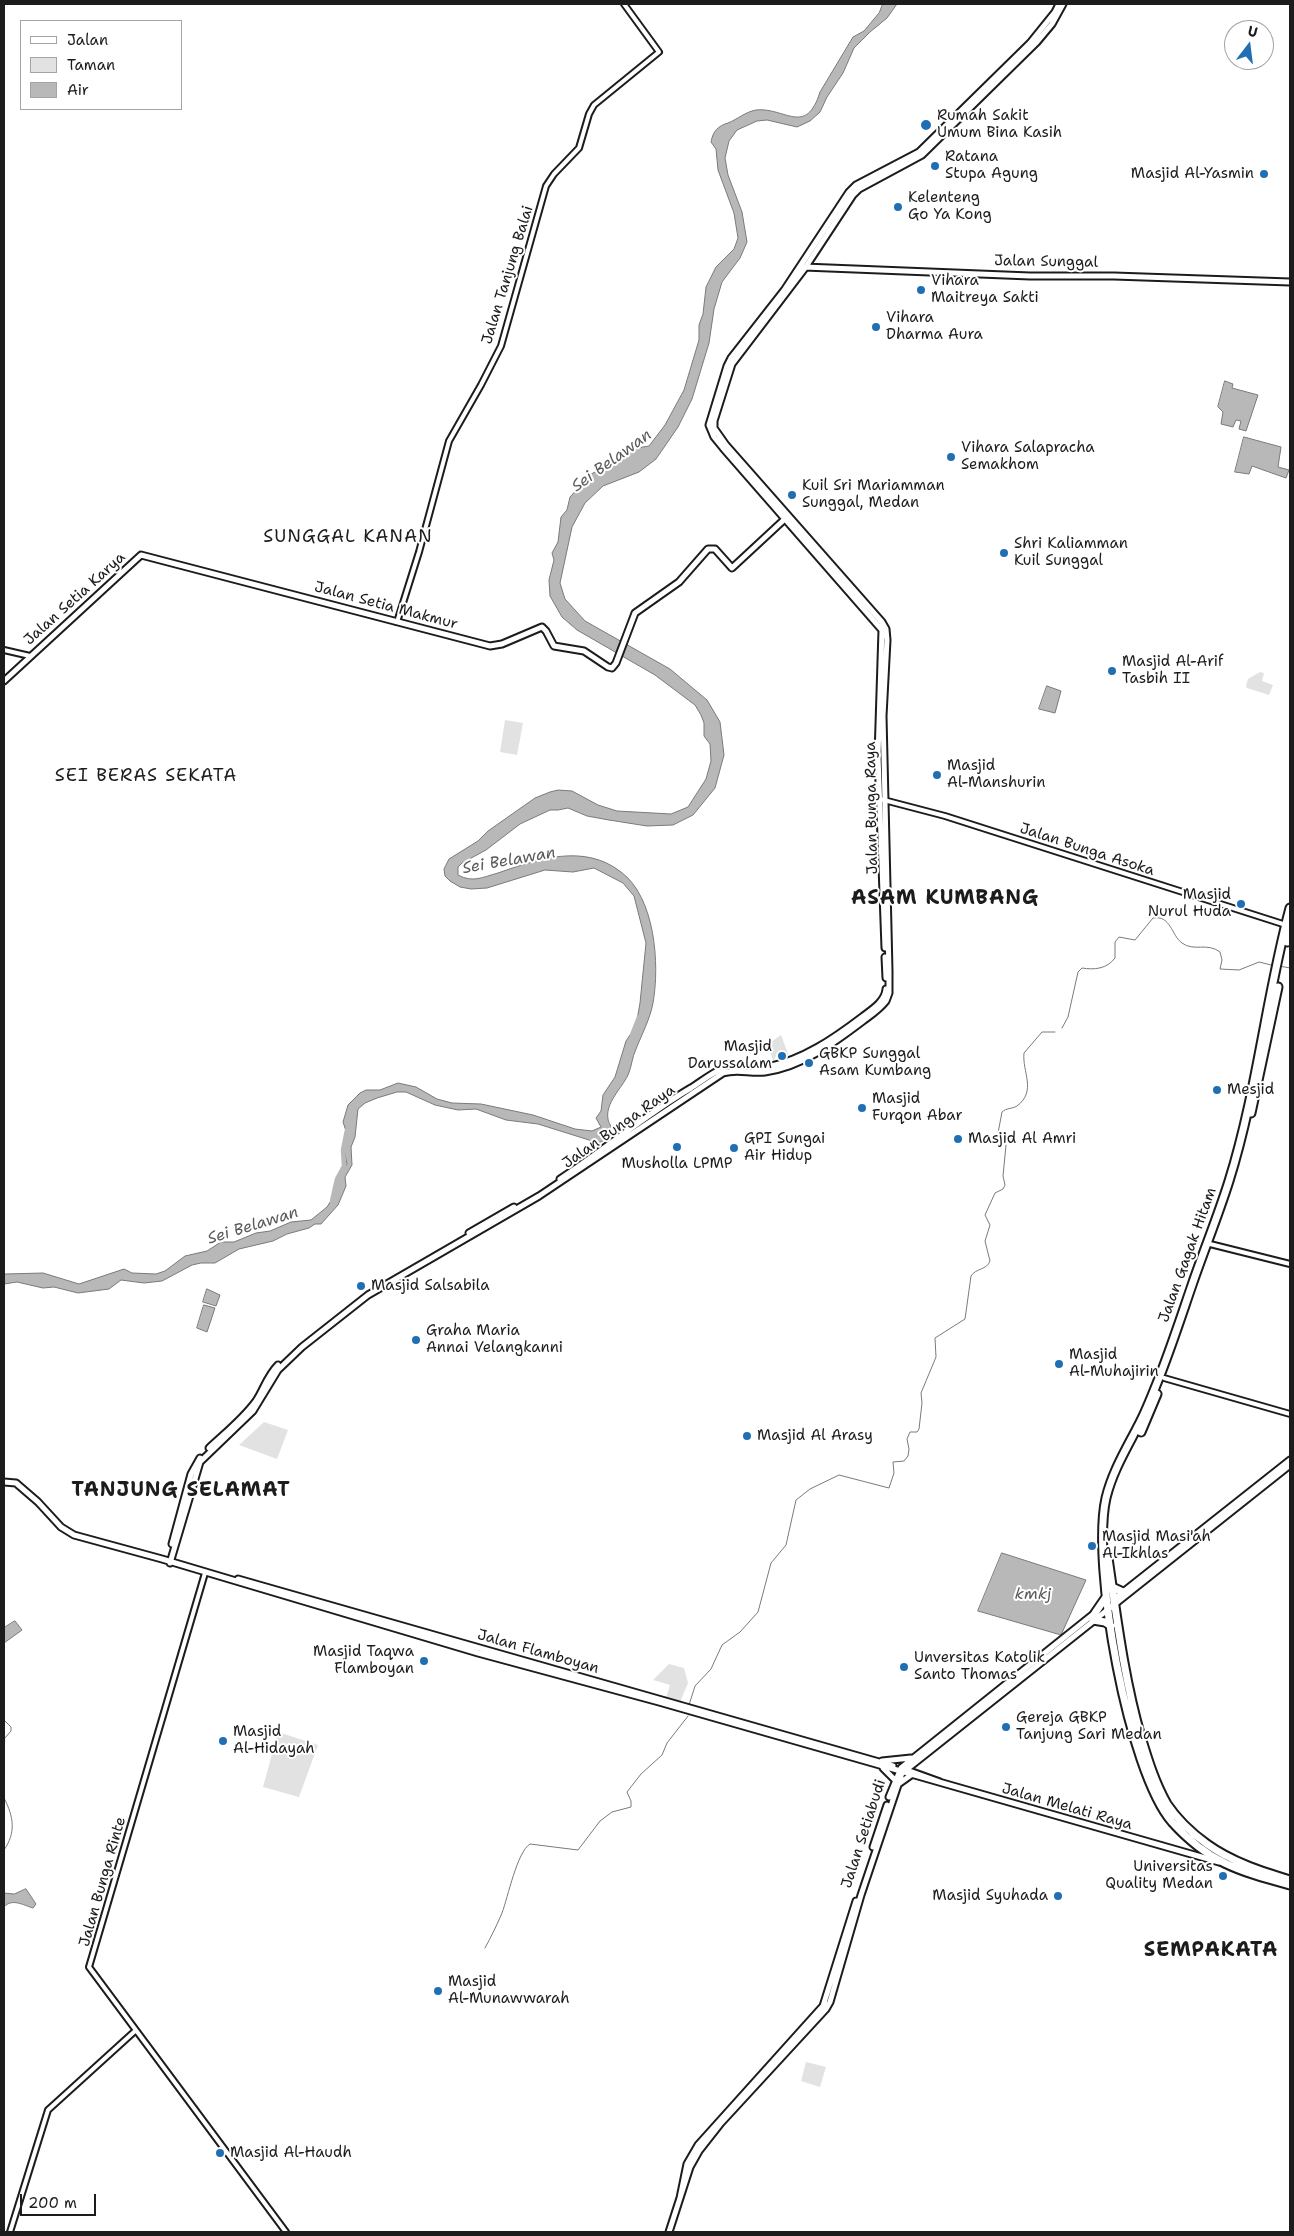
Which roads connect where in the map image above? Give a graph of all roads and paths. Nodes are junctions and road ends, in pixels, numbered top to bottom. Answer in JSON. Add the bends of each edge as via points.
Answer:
{"nodes":[{"id":1,"x":624,"y":4,"type":"edge"},
{"id":2,"x":1059,"y":4,"type":"edge"},
{"id":3,"x":1063,"y":4,"type":"edge"},
{"id":4,"x":896,"y":166,"type":"junction"},
{"id":5,"x":803,"y":267,"type":"junction"},
{"id":6,"x":1290,"y":282,"type":"edge"},
{"id":7,"x":787,"y":517,"type":"junction"},
{"id":8,"x":140,"y":555,"type":"joint"},
{"id":9,"x":397,"y":622,"type":"junction"},
{"id":10,"x":4,"y":650,"type":"edge"},
{"id":11,"x":30,"y":656,"type":"junction"},
{"id":12,"x":4,"y":681,"type":"edge"},
{"id":13,"x":882,"y":800,"type":"junction"},
{"id":14,"x":1290,"y":908,"type":"edge"},
{"id":15,"x":1289,"y":926,"type":"edge"},
{"id":16,"x":1267,"y":1029,"type":"junction"},
{"id":17,"x":1210,"y":1244,"type":"junction"},
{"id":18,"x":1290,"y":1264,"type":"edge"},
{"id":19,"x":1189,"y":1300,"type":"junction"},
{"id":20,"x":1164,"y":1378,"type":"junction"},
{"id":21,"x":1290,"y":1414,"type":"edge"},
{"id":22,"x":1290,"y":1460,"type":"edge"},
{"id":23,"x":1290,"y":1465,"type":"edge"},
{"id":24,"x":4,"y":1482,"type":"edge"},
{"id":25,"x":1189,"y":1542,"type":"junction"},
{"id":26,"x":169,"y":1561,"type":"junction"},
{"id":27,"x":205,"y":1573,"type":"junction"},
{"id":28,"x":1112,"y":1587,"type":"junction"},
{"id":29,"x":1124,"y":1592,"type":"junction"},
{"id":30,"x":1112,"y":1602,"type":"junction"},
{"id":31,"x":1094,"y":1616,"type":"junction"},
{"id":32,"x":1111,"y":1626,"type":"junction"},
{"id":33,"x":540,"y":1667,"type":"junction"},
{"id":34,"x":1143,"y":1754,"type":"junction"},
{"id":35,"x":912,"y":1761,"type":"junction"},
{"id":36,"x":879,"y":1764,"type":"junction"},
{"id":37,"x":901,"y":1770,"type":"junction"},
{"id":38,"x":913,"y":1774,"type":"junction"},
{"id":39,"x":896,"y":1783,"type":"junction"},
{"id":40,"x":1197,"y":1846,"type":"junction"},
{"id":41,"x":1187,"y":1855,"type":"junction"},
{"id":42,"x":1219,"y":1862,"type":"junction"},
{"id":43,"x":1290,"y":1880,"type":"edge"},
{"id":44,"x":1290,"y":1885,"type":"edge"},
{"id":45,"x":135,"y":2030,"type":"junction"},
{"id":46,"x":10,"y":2232,"type":"edge"},
{"id":47,"x":286,"y":2232,"type":"edge"},
{"id":48,"x":669,"y":2232,"type":"edge"}],
"edges":[{"from":1,"to":9,"type":"street","name":"Jalan Tanjung Balai","via":[[659,52],[594,105],[578,148],[546,186],[501,346],[449,440]]},
{"from":2,"to":4,"type":"main road","via":[[1030,43],[919,152]]},
{"from":3,"to":4,"type":"main road","via":[[1044,34],[950,129],[922,155]]},
{"from":4,"to":5,"type":"main road","name":"Jalan Bunga Raya","via":[[853,195]]},
{"from":5,"to":6,"type":"main road","name":"Jalan Sunggal"},
{"from":5,"to":7,"type":"main road","name":"Jalan Bunga Raya","via":[[726,366],[710,420],[710,429],[723,448]]},
{"from":7,"to":9,"type":"main road","name":"Jalan Setia Makmur","via":[[732,568],[714,549],[708,549],[680,582],[635,613],[619,653],[608,667],[584,651],[554,646],[542,627],[493,646]]},
{"from":7,"to":13,"type":"main road","name":"Jalan Bunga Raya","via":[[886,629],[882,687]]},
{"from":8,"to":9,"type":"main road","name":"Jalan Setia Makmur"},
{"from":8,"to":11,"type":"main road","name":"Jalan Setia Karya"},
{"from":10,"to":11,"type":"street"},
{"from":11,"to":12,"type":"main road","name":"Jalan Setia Karya"},
{"from":13,"to":15,"type":"street","name":"Jalan Bunga Asoka","via":[[945,816]]},
{"from":13,"to":26,"type":"main road","name":"Jalan Bunga Raya","via":[[890,971],[887,999],[883,1005],[840,1039],[812,1056],[760,1070],[737,1069],[720,1075],[539,1196],[368,1295],[278,1370],[261,1400],[194,1466]]},
{"from":14,"to":15,"type":"highway","name":"Jalan Gagak Hitam"},
{"from":15,"to":16,"type":"highway","name":"Jalan Gagak Hitam"},
{"from":16,"to":17,"type":"highway","name":"Jalan Gagak Hitam","via":[[1235,1176]]},
{"from":16,"to":19,"type":"highway","name":"Jalan Gagak Hitam","via":[[1230,1178]]},
{"from":17,"to":18,"type":"street"},
{"from":17,"to":19,"type":"highway","name":"Jalan Gagak Hitam"},
{"from":19,"to":20,"type":"highway","name":"Jalan Gagak Hitam"},
{"from":19,"to":30,"type":"highway","name":"Jalan Gagak Hitam","via":[[1158,1380],[1109,1487],[1102,1532]]},
{"from":20,"to":21,"type":"street"},
{"from":20,"to":28,"type":"highway","name":"Jalan Gagak Hitam","via":[[1111,1495],[1107,1532]]},
{"from":22,"to":25,"type":"main road","name":"Jalan Setiabudi"},
{"from":23,"to":25,"type":"main road","name":"Jalan Setiabudi"},
{"from":24,"to":26,"type":"main road","via":[[13,1482],[23,1489],[74,1535]]},
{"from":25,"to":29,"type":"main road","name":"Jalan Setiabudi"},
{"from":25,"to":30,"type":"main road","name":"Jalan Setiabudi"},
{"from":26,"to":27,"type":"main road","name":"Jalan Flamboyan"},
{"from":26,"to":33,"type":"main road","name":"Jalan Flamboyan"},
{"from":27,"to":33,"type":"main road","name":"Jalan Flamboyan"},
{"from":27,"to":45,"type":"street","name":"Jalan Bunga Rinte","via":[[89,1967]]},
{"from":28,"to":29,"type":"highway"},
{"from":28,"to":30,"type":"highway","name":"Jalan Gagak Hitam"},
{"from":29,"to":30,"type":"main road","name":"Jalan Setiabudi"},
{"from":30,"to":31,"type":"highway"},
{"from":30,"to":31,"type":"main road","name":"Jalan Setiabudi"},
{"from":30,"to":32,"type":"highway"},
{"from":30,"to":34,"type":"highway"},
{"from":31,"to":32,"type":"highway"},
{"from":31,"to":35,"type":"main road","name":"Jalan Setiabudi"},
{"from":32,"to":34,"type":"highway","via":[[1120,1683]]},
{"from":33,"to":36,"type":"main road","name":"Jalan Flamboyan"},
{"from":34,"to":40,"type":"highway","via":[[1153,1793],[1161,1807]]},
{"from":34,"to":43,"type":"highway","via":[[1168,1806],[1193,1832],[1225,1856]]},
{"from":35,"to":36,"type":"main road"},
{"from":35,"to":37,"type":"main road","name":"Jalan Setiabudi"},
{"from":35,"to":38,"type":"main road"},
{"from":36,"to":37,"type":"main road","name":"Jalan Flamboyan"},
{"from":36,"to":39,"type":"main road"},
{"from":37,"to":38,"type":"main road","name":"Jalan Melati Raya"},
{"from":37,"to":39,"type":"main road","name":"Jalan Setiabudi"},
{"from":38,"to":39,"type":"main road"},
{"from":38,"to":41,"type":"main road","name":"Jalan Melati Raya"},
{"from":39,"to":48,"type":"main road","name":"Jalan Setiabudi","via":[[826,2009],[708,2138],[691,2164]]},
{"from":40,"to":41,"type":"main road"},
{"from":40,"to":42,"type":"highway"},
{"from":41,"to":42,"type":"main road","name":"Jalan Melati Raya"},
{"from":42,"to":44,"type":"highway"},
{"from":45,"to":46,"type":"street","via":[[48,2110]]},
{"from":45,"to":47,"type":"street","name":"Jalan Bunga Rinte"}]}
